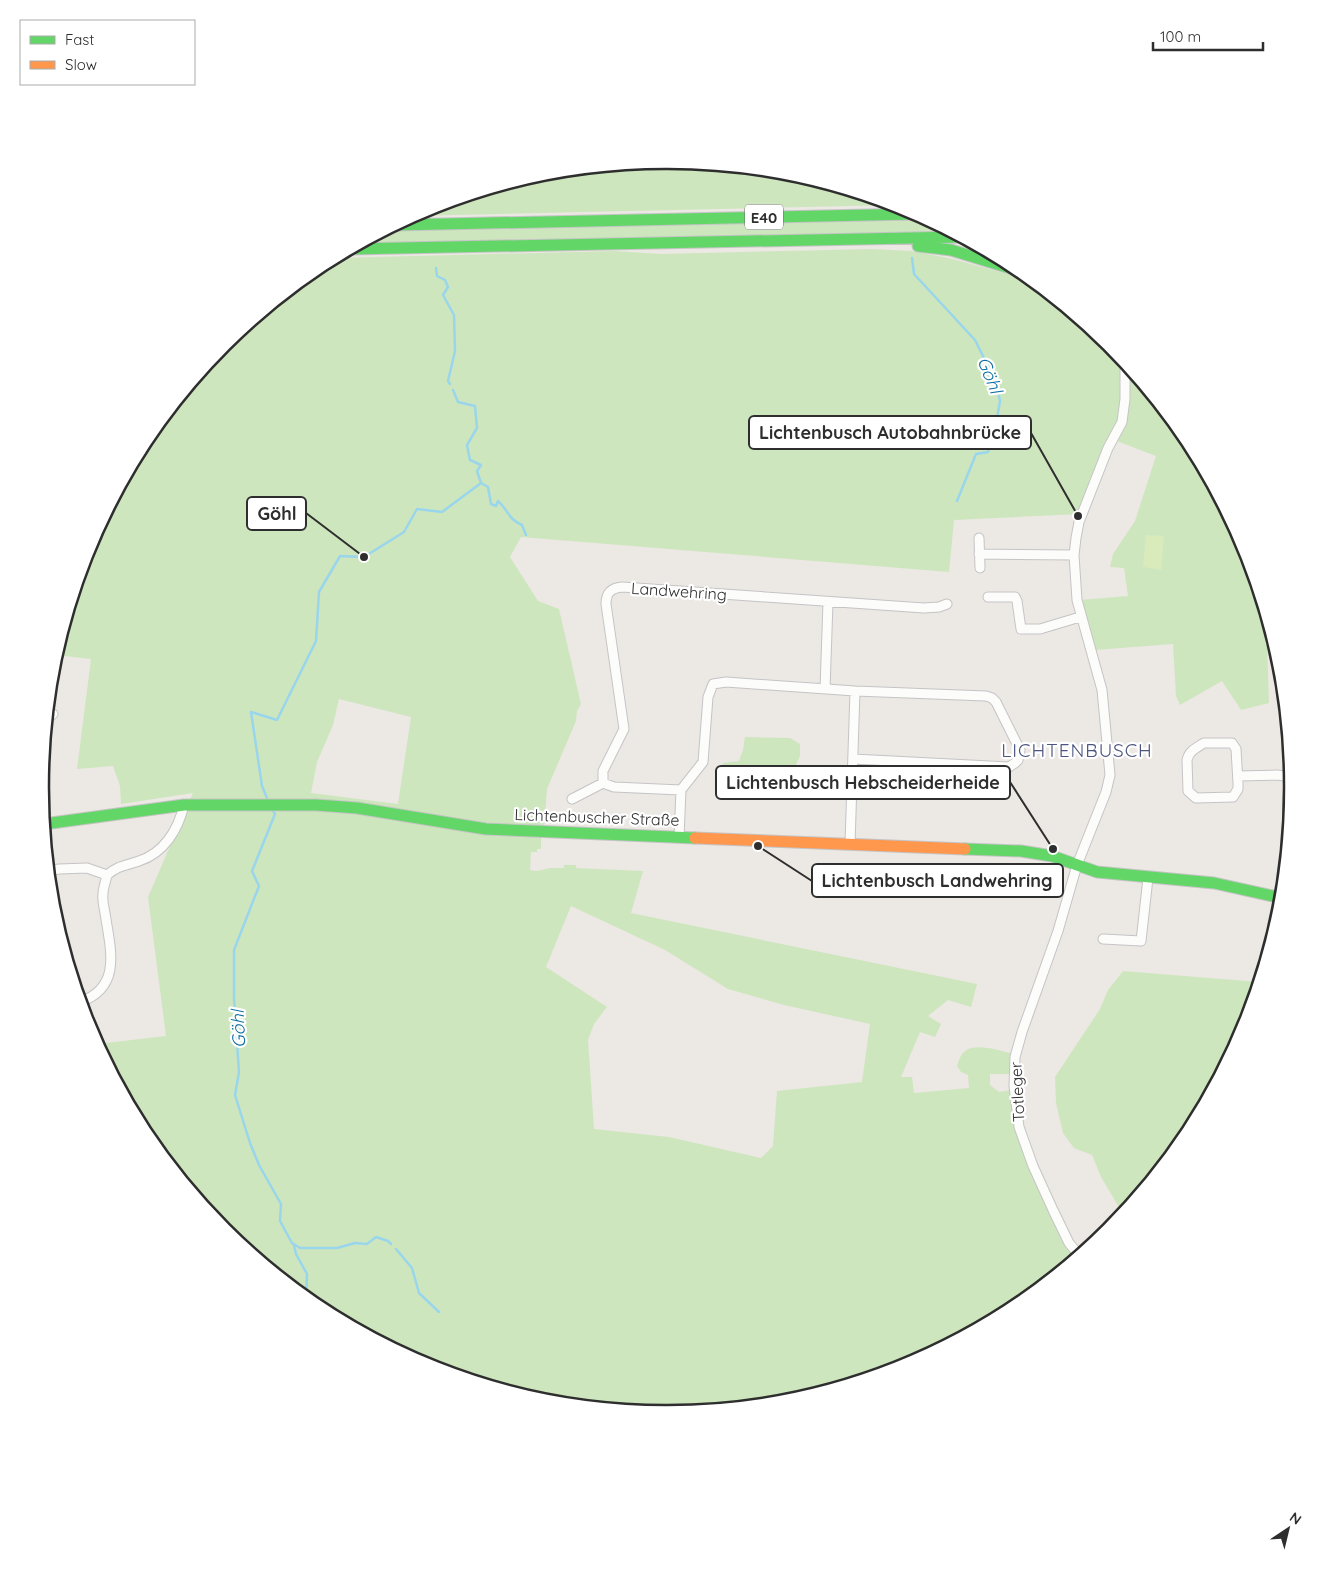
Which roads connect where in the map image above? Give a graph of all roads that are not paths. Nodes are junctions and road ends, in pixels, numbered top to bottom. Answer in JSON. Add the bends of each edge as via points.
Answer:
{"nodes":[{"id":1,"x":896,"y":213,"type":"edge"},
{"id":2,"x":411,"y":225,"type":"edge"},
{"id":3,"x":948,"y":237,"type":"edge"},
{"id":4,"x":880,"y":238,"type":"junction"},
{"id":5,"x":364,"y":249,"type":"edge"},
{"id":6,"x":993,"y":263,"type":"edge"},
{"id":7,"x":1124,"y":373,"type":"edge"},
{"id":8,"x":979,"y":538,"type":"dead end"},
{"id":9,"x":979,"y":554,"type":"junction"},
{"id":10,"x":1074,"y":555,"type":"junction"},
{"id":11,"x":980,"y":568,"type":"dead end"},
{"id":12,"x":988,"y":597,"type":"dead end"},
{"id":13,"x":828,"y":602,"type":"junction"},
{"id":14,"x":947,"y":604,"type":"dead end"},
{"id":15,"x":1080,"y":617,"type":"junction"},
{"id":16,"x":825,"y":689,"type":"junction"},
{"id":17,"x":855,"y":691,"type":"junction"},
{"id":18,"x":853,"y":759,"type":"junction"},
{"id":19,"x":1238,"y":776,"type":"junction"},
{"id":20,"x":1284,"y":776,"type":"edge"},
{"id":21,"x":603,"y":782,"type":"junction"},
{"id":22,"x":681,"y":790,"type":"junction"},
{"id":23,"x":572,"y":799,"type":"dead end"},
{"id":24,"x":184,"y":805,"type":"junction"},
{"id":25,"x":50,"y":823,"type":"edge"},
{"id":26,"x":679,"y":837,"type":"junction"},
{"id":27,"x":850,"y":844,"type":"junction"},
{"id":28,"x":1076,"y":865,"type":"junction"},
{"id":29,"x":54,"y":870,"type":"edge"},
{"id":30,"x":108,"y":875,"type":"junction"},
{"id":31,"x":1148,"y":878,"type":"junction"},
{"id":32,"x":1274,"y":896,"type":"edge"},
{"id":33,"x":1103,"y":939,"type":"dead end"},
{"id":34,"x":87,"y":1000,"type":"edge"},
{"id":35,"x":1075,"y":1250,"type":"edge"}],
"edges":[{"from":1,"to":2,"type":"main road","number":"E40"},
{"from":3,"to":4,"type":"main road","number":"E40"},
{"from":4,"to":5,"type":"main road","number":"E40"},
{"from":4,"to":6,"type":"main road","via":[[903,245],[951,250]]},
{"from":7,"to":10,"type":"street","name":"Totleger","via":[[1122,422],[1108,448],[1079,522]]},
{"from":8,"to":9,"type":"street"},
{"from":9,"to":10,"type":"street"},
{"from":9,"to":11,"type":"street"},
{"from":10,"to":15,"type":"street","name":"Totleger"},
{"from":12,"to":15,"type":"street","via":[[1015,598],[1020,629],[1040,629]]},
{"from":13,"to":14,"type":"street","name":"Landwehring","via":[[924,608]]},
{"from":13,"to":16,"type":"street"},
{"from":13,"to":21,"type":"street","name":"Landwehring","via":[[622,587],[609,592],[606,604],[624,729],[603,772]]},
{"from":15,"to":28,"type":"street","name":"Totleger","via":[[1102,690],[1110,775]]},
{"from":16,"to":17,"type":"street"},
{"from":16,"to":22,"type":"street","via":[[726,682],[712,684],[703,762]]},
{"from":17,"to":18,"type":"street"},
{"from":17,"to":18,"type":"street","via":[[992,698],[1020,750],[1018,760],[1009,767]]},
{"from":18,"to":27,"type":"street"},
{"from":19,"to":19,"type":"street","via":[[1236,749],[1232,743],[1204,743],[1188,756],[1188,791],[1196,798],[1233,797],[1238,789]]},
{"from":19,"to":20,"type":"street"},
{"from":21,"to":22,"type":"street","via":[[614,786]]},
{"from":21,"to":23,"type":"street"},
{"from":22,"to":26,"type":"street"},
{"from":24,"to":25,"type":"main road","name":"Lichtenbuscher Straße"},
{"from":24,"to":26,"type":"main road","name":"Lichtenbuscher Straße","via":[[316,805],[357,808],[486,829]]},
{"from":24,"to":30,"type":"street","via":[[181,820],[158,852],[117,867]]},
{"from":26,"to":27,"type":"main road","name":"Lichtenbuscher Straße"},
{"from":27,"to":28,"type":"main road","name":"Lichtenbuscher Straße","via":[[1021,850]]},
{"from":28,"to":31,"type":"main road","name":"Lichtenbuscher Straße","via":[[1097,872]]},
{"from":28,"to":35,"type":"street","name":"Totleger","via":[[1058,930],[1016,1052],[1014,1086],[1018,1127],[1063,1232]]},
{"from":29,"to":30,"type":"street","via":[[88,868]]},
{"from":30,"to":34,"type":"street","via":[[103,895],[111,961],[109,975],[104,987]]},
{"from":31,"to":32,"type":"main road","name":"Lichtenbuscher Straße","via":[[1214,883]]},
{"from":31,"to":33,"type":"street","via":[[1141,941]]}]}
